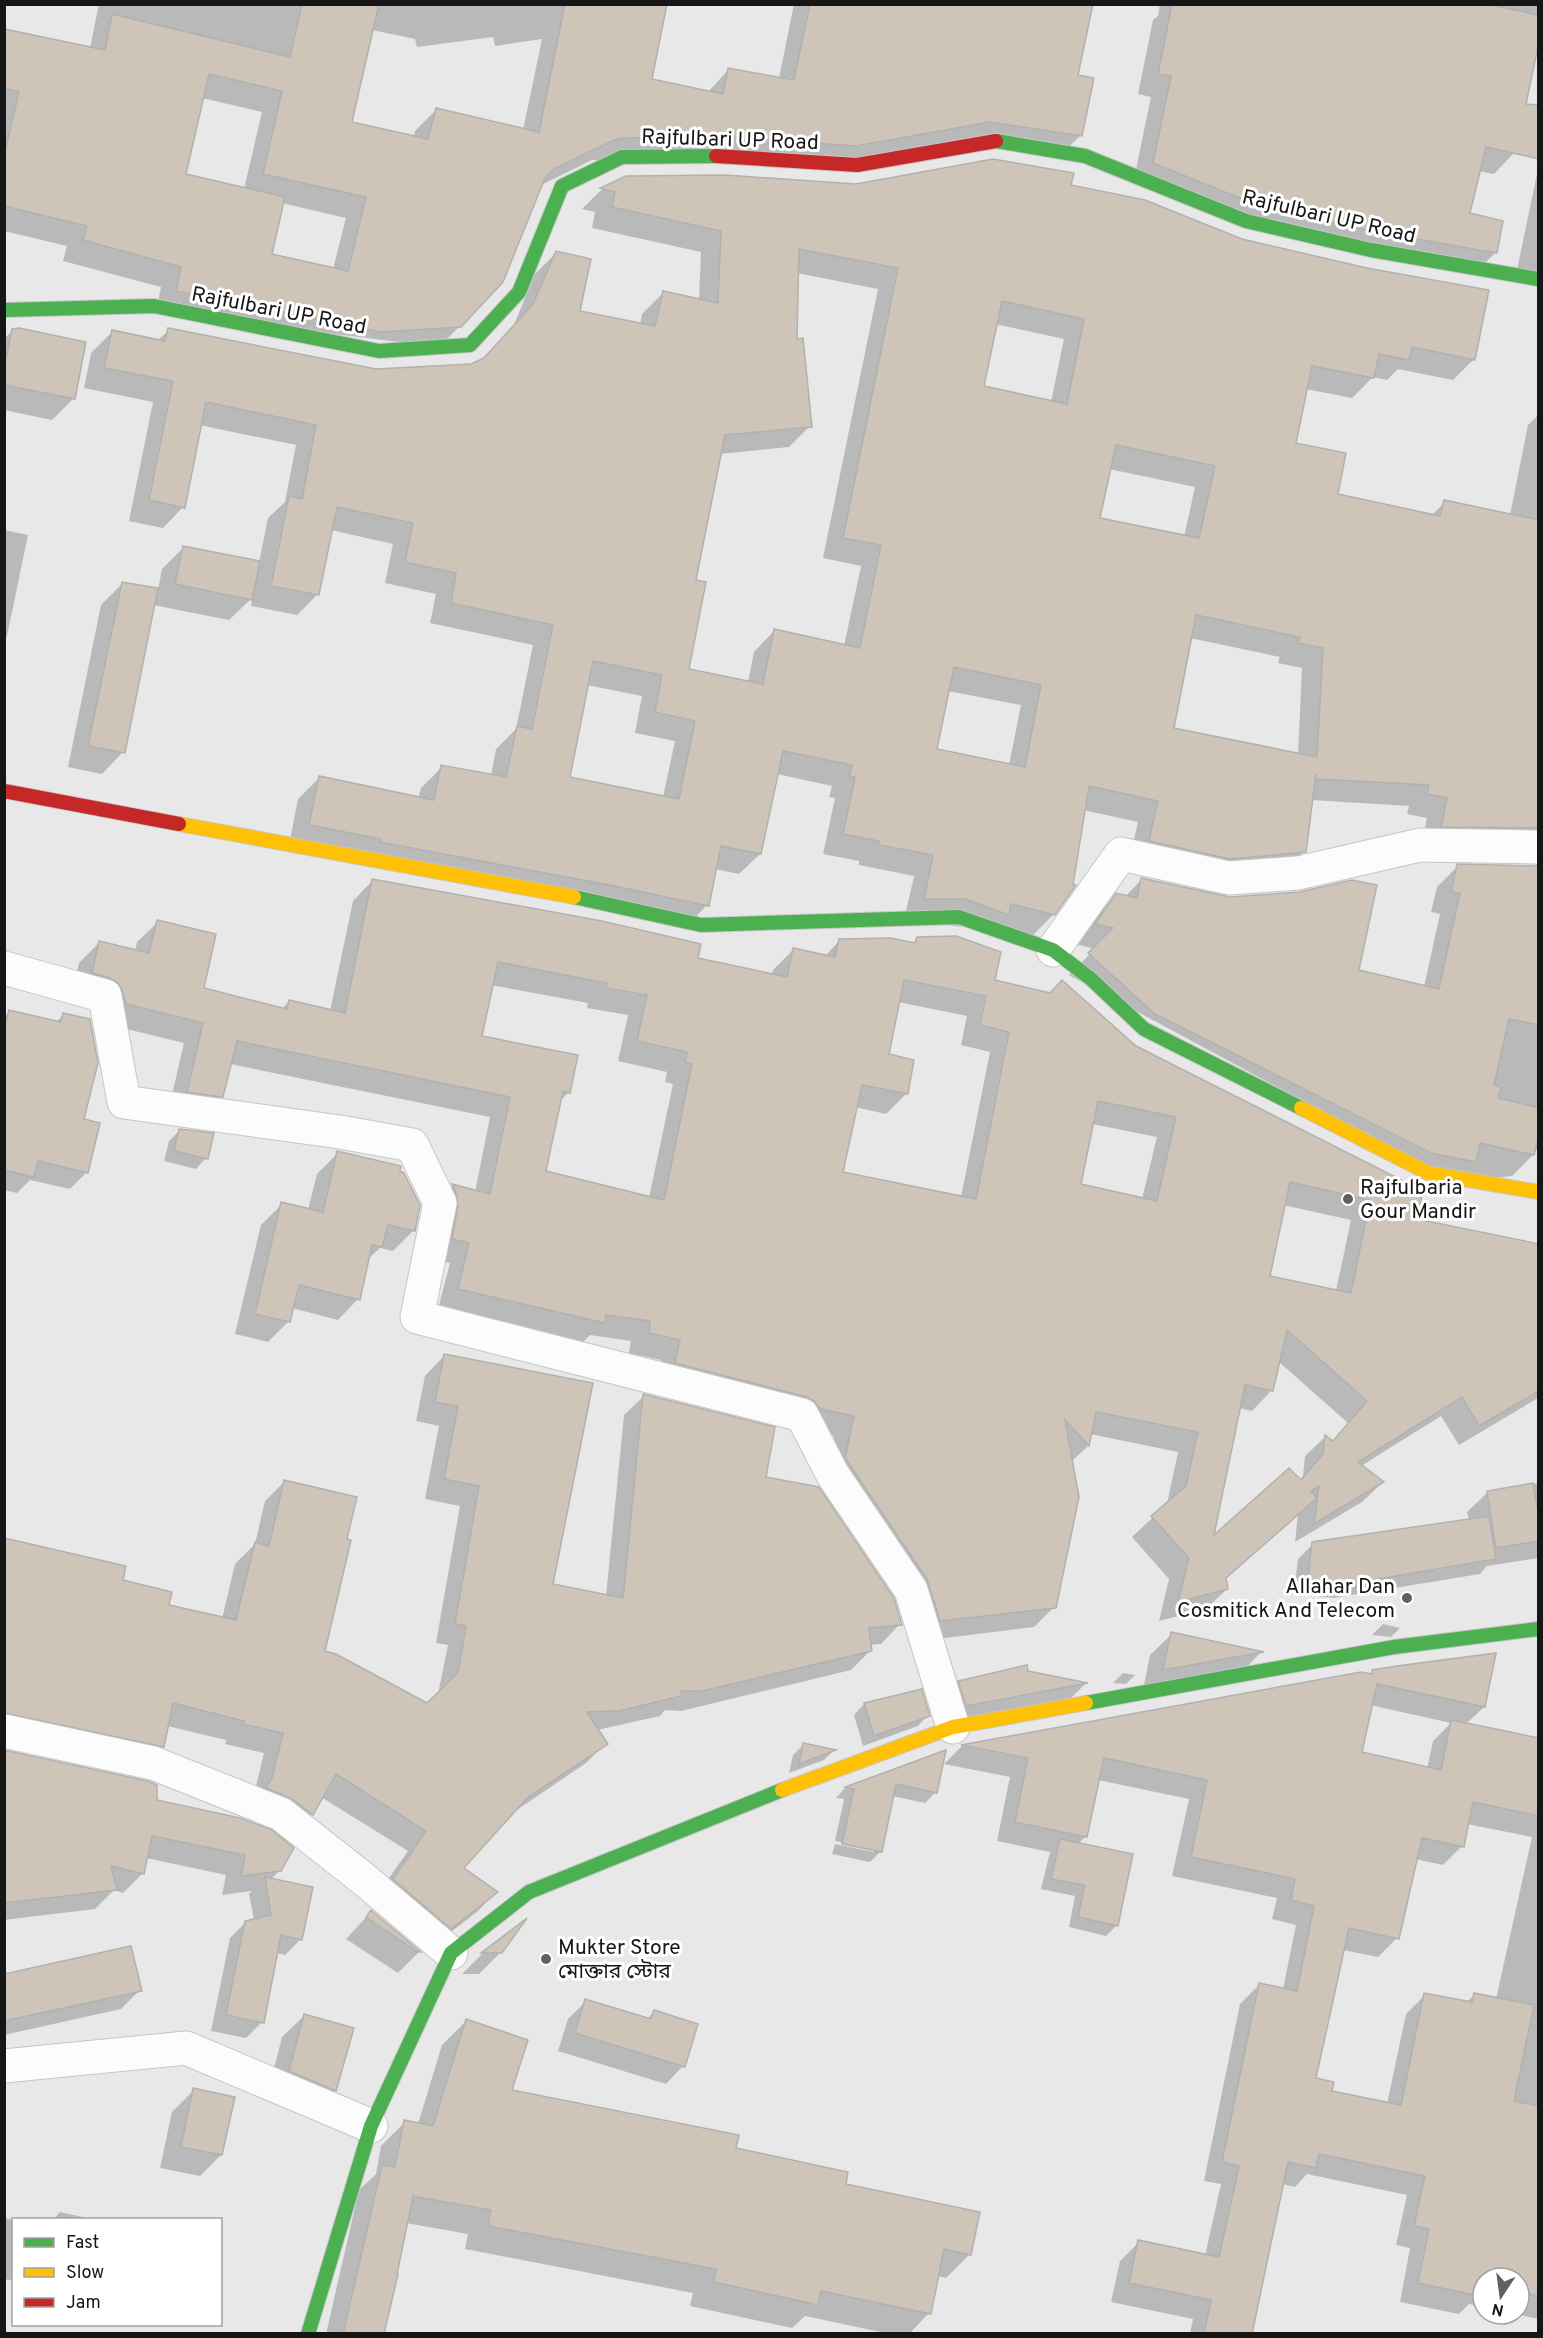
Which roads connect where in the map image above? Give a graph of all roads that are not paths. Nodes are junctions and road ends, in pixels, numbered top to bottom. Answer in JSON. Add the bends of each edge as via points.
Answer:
{"nodes":[{"id":1,"x":1539,"y":279,"type":"edge"},
{"id":2,"x":4,"y":310,"type":"edge"},
{"id":3,"x":4,"y":791,"type":"edge"},
{"id":4,"x":1539,"y":847,"type":"edge"},
{"id":5,"x":1053,"y":950,"type":"junction"},
{"id":6,"x":4,"y":968,"type":"edge"},
{"id":7,"x":1539,"y":1192,"type":"edge"},
{"id":8,"x":1539,"y":1629,"type":"edge"},
{"id":9,"x":953,"y":1727,"type":"junction"},
{"id":10,"x":4,"y":1731,"type":"edge"},
{"id":11,"x":451,"y":1953,"type":"junction"},
{"id":12,"x":4,"y":2066,"type":"edge"},
{"id":13,"x":371,"y":2126,"type":"junction"},
{"id":14,"x":308,"y":2334,"type":"edge"}],
"edges":[{"from":1,"to":2,"type":"street","name":"Rajfulbari UP Road","via":[[1371,250],[1246,221],[1085,156],[993,140],[857,165],[726,156],[622,157],[562,186],[519,292],[470,345],[380,351],[154,306]]},
{"from":3,"to":5,"type":"street","via":[[606,903],[702,925],[959,917]]},
{"from":4,"to":5,"type":"street","via":[[1420,845],[1298,873],[1229,878],[1121,854]]},
{"from":5,"to":7,"type":"street","via":[[1091,979],[1144,1029],[1428,1173]]},
{"from":6,"to":9,"type":"street","via":[[105,996],[124,1102],[412,1145],[440,1203],[417,1317],[802,1415],[833,1474],[910,1590]]},
{"from":8,"to":9,"type":"street","via":[[1394,1647]]},
{"from":9,"to":11,"type":"street","via":[[750,1802],[529,1892]]},
{"from":10,"to":11,"type":"street","via":[[153,1763],[281,1814]]},
{"from":11,"to":13,"type":"street"},
{"from":12,"to":13,"type":"street","via":[[186,2048]]},
{"from":13,"to":14,"type":"street"}]}
